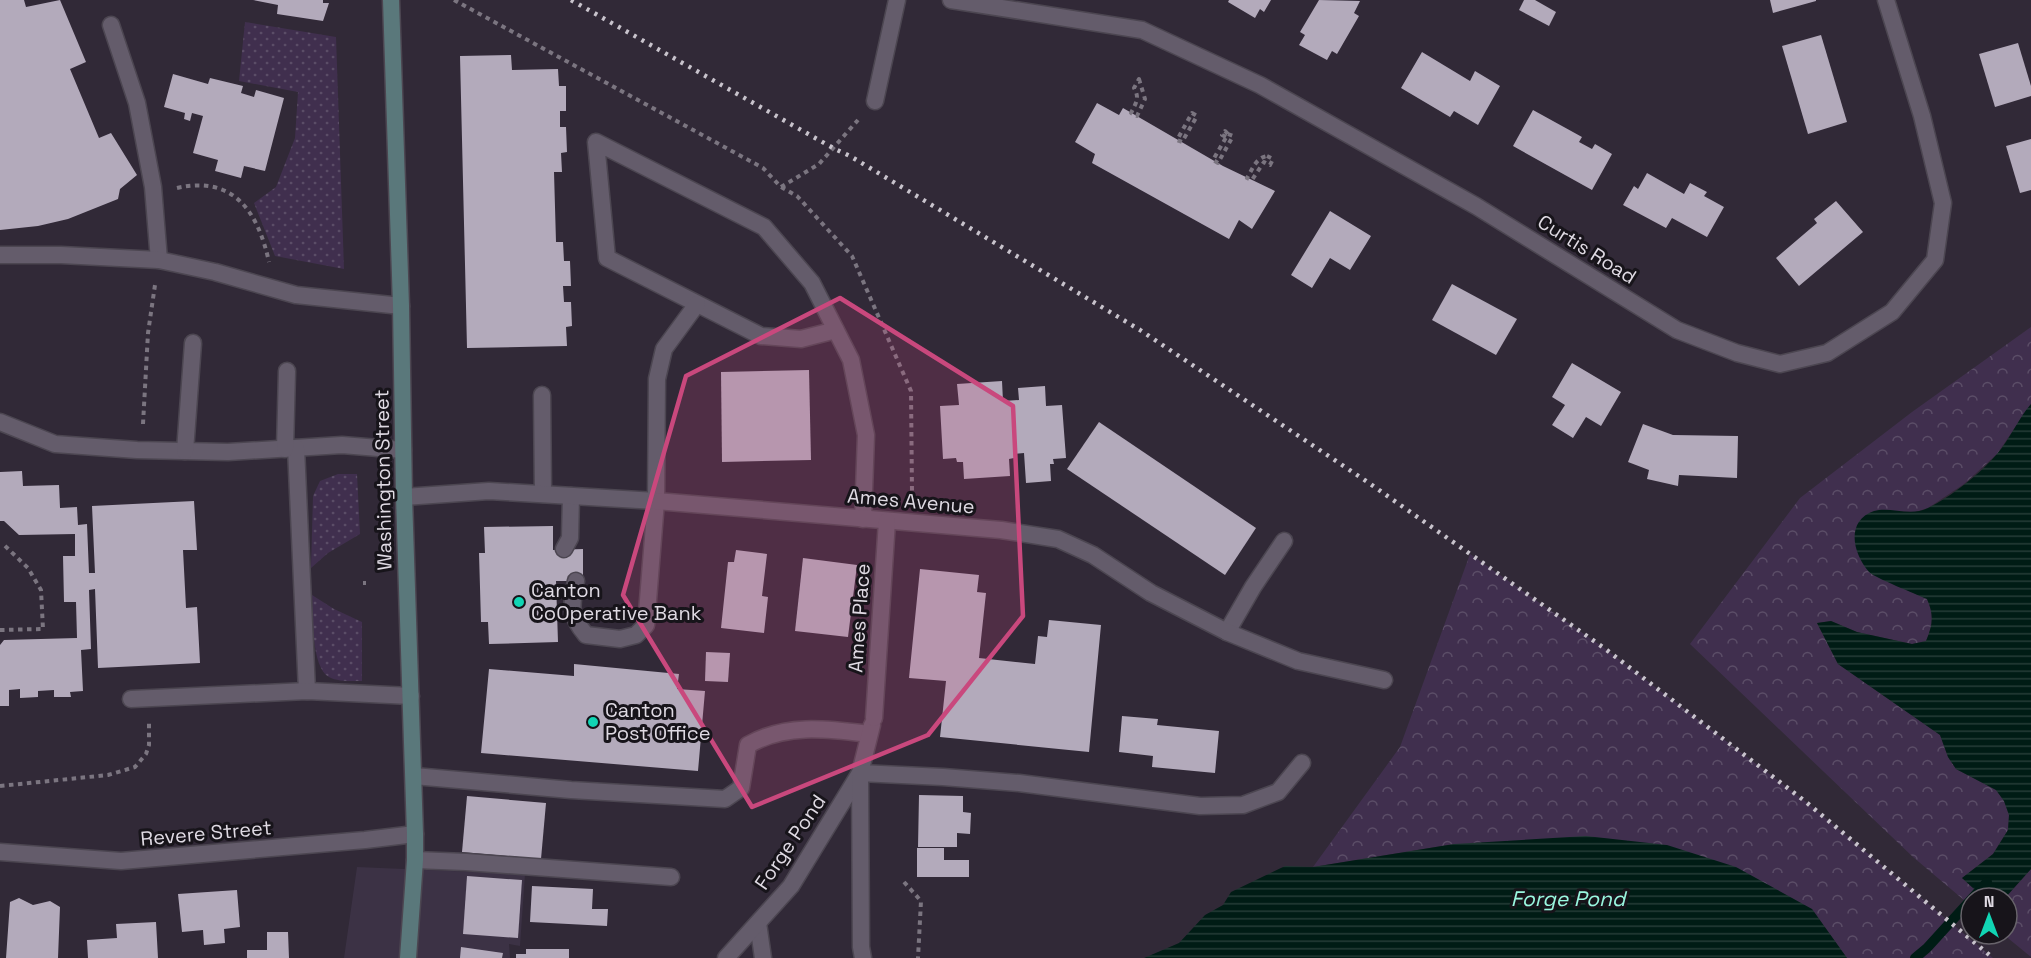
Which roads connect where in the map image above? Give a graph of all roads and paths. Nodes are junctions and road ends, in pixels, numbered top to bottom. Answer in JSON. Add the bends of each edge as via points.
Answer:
{"nodes":[{"id":1,"x":391,"y":0,"type":"edge"},
{"id":2,"x":897,"y":0,"type":"edge"},
{"id":3,"x":951,"y":0,"type":"edge"},
{"id":4,"x":1886,"y":0,"type":"edge"},
{"id":5,"x":111,"y":25,"type":"dead end"},
{"id":6,"x":1134,"y":88,"type":"joint"},
{"id":7,"x":875,"y":101,"type":"joint"},
{"id":8,"x":1191,"y":115,"type":"joint"},
{"id":9,"x":1227,"y":135,"type":"joint"},
{"id":10,"x":1247,"y":178,"type":"joint"},
{"id":11,"x":781,"y":187,"type":"dead end"},
{"id":12,"x":153,"y":194,"type":"junction"},
{"id":13,"x":0,"y":255,"type":"edge"},
{"id":14,"x":159,"y":260,"type":"junction"},
{"id":15,"x":276,"y":289,"type":"junction"},
{"id":16,"x":698,"y":304,"type":"junction"},
{"id":17,"x":401,"y":306,"type":"junction"},
{"id":18,"x":836,"y":330,"type":"junction"},
{"id":19,"x":193,"y":343,"type":"dead end"},
{"id":20,"x":287,"y":371,"type":"dead end"},
{"id":21,"x":542,"y":395,"type":"dead end"},
{"id":22,"x":0,"y":422,"type":"edge"},
{"id":23,"x":143,"y":428,"type":"dead end"},
{"id":24,"x":291,"y":449,"type":"junction"},
{"id":25,"x":403,"y":450,"type":"junction"},
{"id":26,"x":185,"y":451,"type":"junction"},
{"id":27,"x":543,"y":494,"type":"junction"},
{"id":28,"x":571,"y":496,"type":"junction"},
{"id":29,"x":404,"y":497,"type":"junction"},
{"id":30,"x":656,"y":501,"type":"junction"},
{"id":31,"x":862,"y":519,"type":"junction"},
{"id":32,"x":887,"y":521,"type":"junction"},
{"id":33,"x":1284,"y":541,"type":"dead end"},
{"id":34,"x":3,"y":544,"type":"dead end"},
{"id":35,"x":570,"y":546,"type":"dead end"},
{"id":36,"x":570,"y":581,"type":"dead end"},
{"id":37,"x":0,"y":630,"type":"edge"},
{"id":38,"x":1227,"y":632,"type":"junction"},
{"id":39,"x":1384,"y":680,"type":"dead end"},
{"id":40,"x":307,"y":691,"type":"junction"},
{"id":41,"x":411,"y":696,"type":"junction"},
{"id":42,"x":130,"y":699,"type":"dead end"},
{"id":43,"x":148,"y":699,"type":"junction"},
{"id":44,"x":874,"y":717,"type":"joint"},
{"id":45,"x":869,"y":734,"type":"junction"},
{"id":46,"x":1302,"y":763,"type":"dead end"},
{"id":47,"x":860,"y":773,"type":"junction"},
{"id":48,"x":414,"y":776,"type":"junction"},
{"id":49,"x":0,"y":786,"type":"edge"},
{"id":50,"x":415,"y":834,"type":"junction"},
{"id":51,"x":0,"y":852,"type":"edge"},
{"id":52,"x":415,"y":860,"type":"junction"},
{"id":53,"x":671,"y":877,"type":"dead end"},
{"id":54,"x":904,"y":882,"type":"dead end"},
{"id":55,"x":758,"y":923,"type":"junction"},
{"id":56,"x":408,"y":958,"type":"edge"},
{"id":57,"x":726,"y":958,"type":"edge"},
{"id":58,"x":763,"y":958,"type":"edge"},
{"id":59,"x":863,"y":958,"type":"edge"},
{"id":60,"x":918,"y":958,"type":"edge"}],
"edges":[{"from":1,"to":17,"type":"main road","name":"Washington Street"},
{"from":2,"to":7,"type":"street"},
{"from":3,"to":4,"type":"street","name":"Curtis Road","via":[[1142,30],[1260,85],[1476,206],[1677,330],[1737,353],[1780,364],[1827,353],[1892,312],[1935,260],[1943,203],[1922,116]]},
{"from":5,"to":12,"type":"street","via":[[137,103]]},
{"from":6,"to":6,"type":"path","via":[[1138,101],[1131,113],[1137,116],[1145,99],[1139,79]]},
{"from":7,"to":11,"type":"path","via":[[819,164]]},
{"from":8,"to":8,"type":"path","via":[[1197,116],[1182,142],[1177,140]]},
{"from":9,"to":9,"type":"path","via":[[1213,160],[1218,163],[1233,136]]},
{"from":10,"to":10,"type":"path","via":[[1261,157],[1273,159],[1270,165],[1264,162],[1252,180]]},
{"from":12,"to":14,"type":"street"},
{"from":12,"to":15,"type":"path","via":[[194,184],[209,185],[233,196],[248,208],[260,229]]},
{"from":13,"to":14,"type":"street"},
{"from":14,"to":15,"type":"street"},
{"from":14,"to":23,"type":"path","via":[[148,333]]},
{"from":15,"to":17,"type":"street","via":[[297,295]]},
{"from":16,"to":18,"type":"street","via":[[760,336],[801,339]]},
{"from":16,"to":18,"type":"street","via":[[607,258],[596,142],[764,227],[812,283]]},
{"from":16,"to":30,"type":"street","via":[[664,349],[657,379]]},
{"from":17,"to":25,"type":"main road","name":"Washington Street"},
{"from":18,"to":31,"type":"street","via":[[850,360],[866,435]]},
{"from":19,"to":26,"type":"street"},
{"from":20,"to":24,"type":"street"},
{"from":21,"to":27,"type":"street"},
{"from":22,"to":26,"type":"street","via":[[55,444]]},
{"from":24,"to":25,"type":"street","via":[[342,446]]},
{"from":24,"to":26,"type":"street"},
{"from":24,"to":40,"type":"street"},
{"from":25,"to":29,"type":"main road","name":"Washington Street"},
{"from":27,"to":28,"type":"street","name":"Ames Avenue"},
{"from":27,"to":29,"type":"street","name":"Ames Avenue","via":[[489,491]]},
{"from":28,"to":30,"type":"street","name":"Ames Avenue"},
{"from":28,"to":35,"type":"street"},
{"from":29,"to":41,"type":"main road","name":"Washington Street"},
{"from":30,"to":31,"type":"street","name":"Ames Avenue"},
{"from":30,"to":36,"type":"street","via":[[646,625],[636,635],[620,639],[586,634],[574,620]]},
{"from":31,"to":32,"type":"street","name":"Ames Avenue"},
{"from":32,"to":38,"type":"street","name":"Ames Avenue","via":[[1058,539]]},
{"from":32,"to":44,"type":"street","name":"Ames Place"},
{"from":33,"to":38,"type":"street"},
{"from":34,"to":37,"type":"path","via":[[28,568],[41,590],[44,629]]},
{"from":38,"to":39,"type":"street","name":"Ames Avenue","via":[[1298,661]]},
{"from":40,"to":41,"type":"street"},
{"from":40,"to":43,"type":"street"},
{"from":41,"to":48,"type":"main road","name":"Washington Street"},
{"from":42,"to":43,"type":"street"},
{"from":43,"to":49,"type":"path","via":[[149,745],[135,766],[108,775]]},
{"from":44,"to":45,"type":"street","name":"Forge Pond"},
{"from":45,"to":47,"type":"street","name":"Forge Pond"},
{"from":45,"to":48,"type":"street","via":[[821,728],[782,732],[755,741],[748,745],[741,788],[725,799]]},
{"from":46,"to":47,"type":"street","via":[[1278,792],[1243,805],[1200,806],[1019,783]]},
{"from":47,"to":55,"type":"street","name":"Forge Pond","via":[[790,886]]},
{"from":47,"to":59,"type":"street","name":"Forge Pond"},
{"from":48,"to":50,"type":"main road","name":"Washington Street"},
{"from":50,"to":51,"type":"street","name":"Revere Street","via":[[121,861]]},
{"from":50,"to":52,"type":"main road","name":"Washington Street"},
{"from":52,"to":53,"type":"street"},
{"from":52,"to":56,"type":"main road","name":"Washington Street"},
{"from":54,"to":60,"type":"path","via":[[921,901]]},
{"from":55,"to":57,"type":"street","name":"Forge Pond"},
{"from":55,"to":58,"type":"street"}]}
